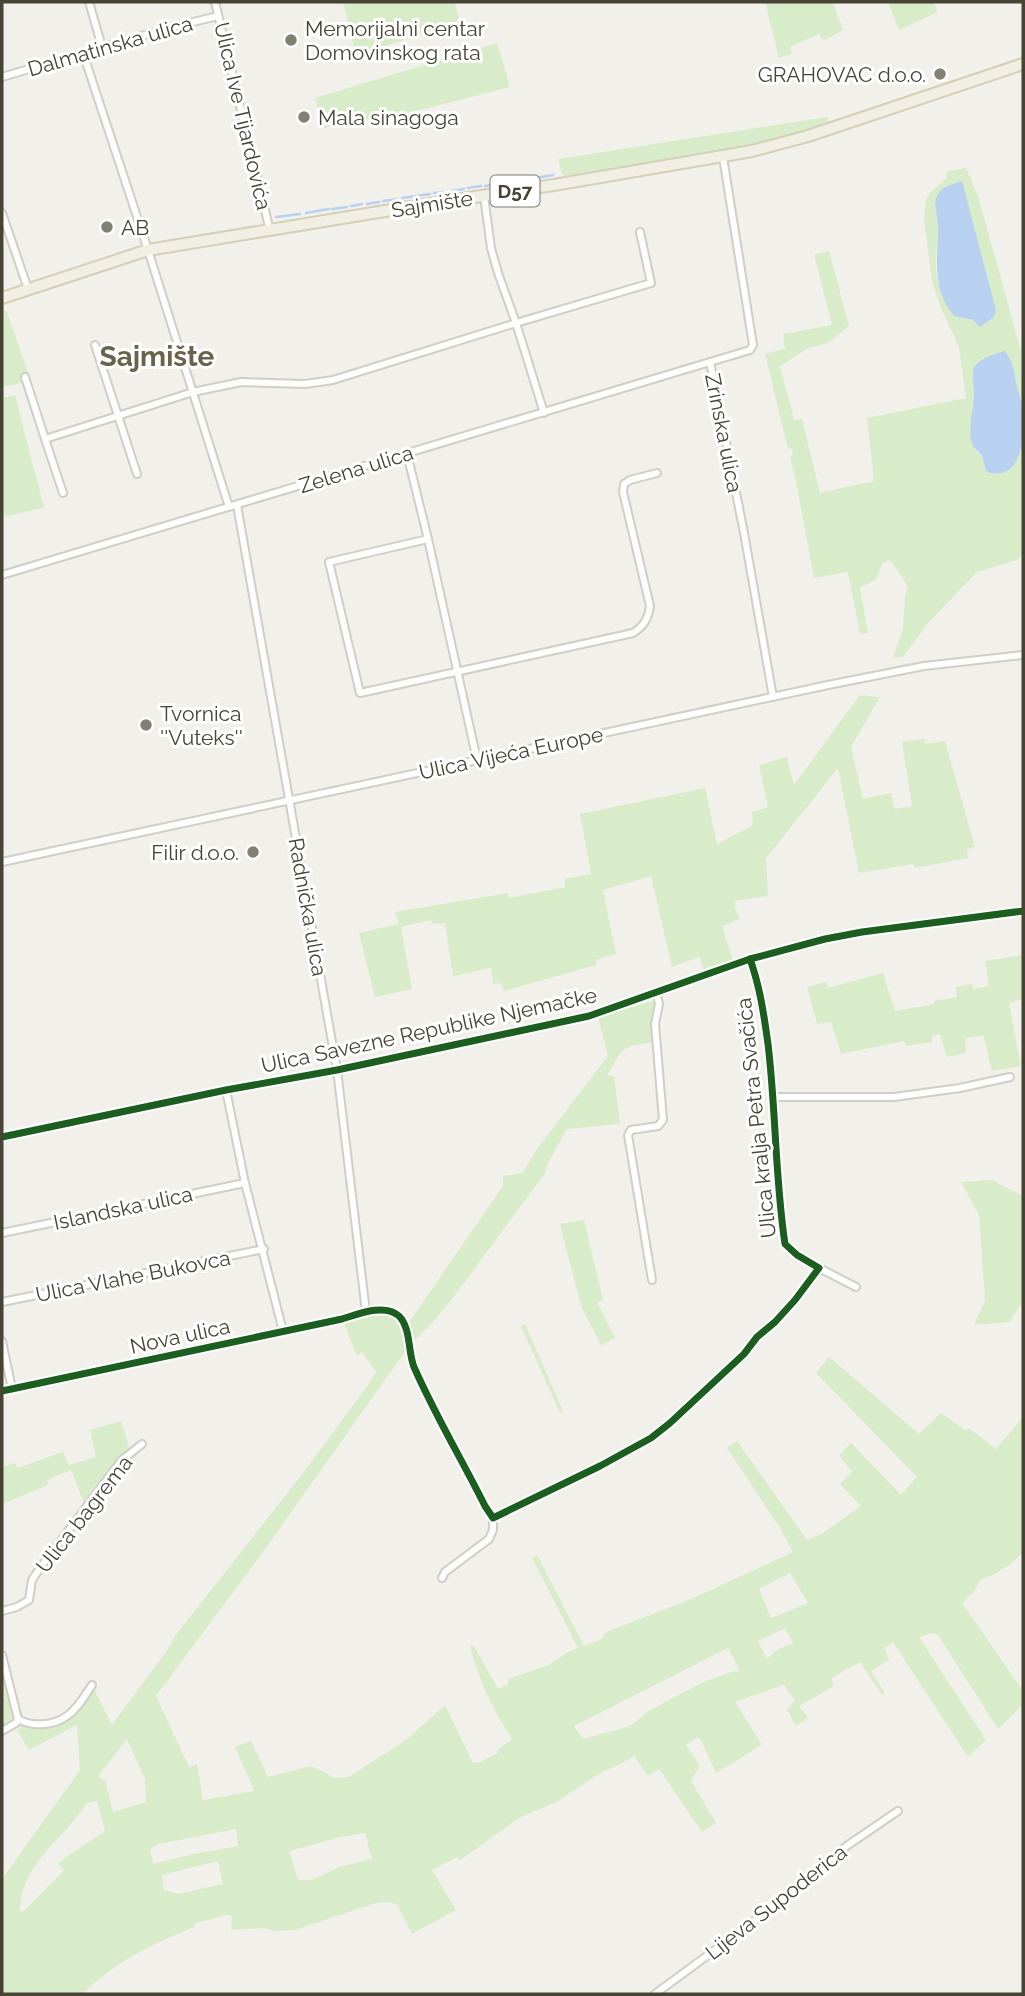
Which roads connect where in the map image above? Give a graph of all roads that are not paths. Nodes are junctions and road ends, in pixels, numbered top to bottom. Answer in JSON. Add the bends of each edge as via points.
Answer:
{"nodes":[{"id":1,"x":89,"y":2,"type":"edge"},
{"id":2,"x":215,"y":2,"type":"edge"},
{"id":3,"x":218,"y":16,"type":"junction"},
{"id":4,"x":102,"y":47,"type":"junction"},
{"id":5,"x":83,"y":53,"type":"junction"},
{"id":6,"x":1023,"y":64,"type":"edge"},
{"id":7,"x":2,"y":77,"type":"edge"},
{"id":8,"x":723,"y":157,"type":"junction"},
{"id":9,"x":484,"y":196,"type":"junction"},
{"id":10,"x":2,"y":213,"type":"edge"},
{"id":11,"x":270,"y":231,"type":"junction"},
{"id":12,"x":640,"y":232,"type":"dead end"},
{"id":13,"x":148,"y":250,"type":"junction"},
{"id":14,"x":28,"y":289,"type":"junction"},
{"id":15,"x":2,"y":298,"type":"edge"},
{"id":16,"x":516,"y":323,"type":"junction"},
{"id":17,"x":95,"y":345,"type":"dead end"},
{"id":18,"x":710,"y":362,"type":"junction"},
{"id":19,"x":25,"y":377,"type":"dead end"},
{"id":20,"x":193,"y":392,"type":"junction"},
{"id":21,"x":544,"y":412,"type":"junction"},
{"id":22,"x":118,"y":416,"type":"junction"},
{"id":23,"x":46,"y":439,"type":"junction"},
{"id":24,"x":407,"y":454,"type":"junction"},
{"id":25,"x":657,"y":473,"type":"dead end"},
{"id":26,"x":137,"y":474,"type":"dead end"},
{"id":27,"x":63,"y":493,"type":"dead end"},
{"id":28,"x":233,"y":506,"type":"junction"},
{"id":29,"x":428,"y":539,"type":"junction"},
{"id":30,"x":2,"y":575,"type":"edge"},
{"id":31,"x":1023,"y":656,"type":"edge"},
{"id":32,"x":457,"y":672,"type":"junction"},
{"id":33,"x":773,"y":697,"type":"junction"},
{"id":34,"x":477,"y":760,"type":"junction"},
{"id":35,"x":289,"y":801,"type":"junction"},
{"id":36,"x":2,"y":862,"type":"edge"},
{"id":37,"x":1023,"y":911,"type":"edge"},
{"id":38,"x":750,"y":959,"type":"junction"},
{"id":39,"x":656,"y":992,"type":"junction"},
{"id":40,"x":337,"y":1070,"type":"junction"},
{"id":41,"x":1010,"y":1077,"type":"dead end"},
{"id":42,"x":226,"y":1090,"type":"junction"},
{"id":43,"x":773,"y":1097,"type":"junction"},
{"id":44,"x":2,"y":1138,"type":"edge"},
{"id":45,"x":245,"y":1183,"type":"junction"},
{"id":46,"x":2,"y":1233,"type":"edge"},
{"id":47,"x":264,"y":1250,"type":"junction"},
{"id":48,"x":819,"y":1268,"type":"junction"},
{"id":49,"x":652,"y":1280,"type":"dead end"},
{"id":50,"x":856,"y":1287,"type":"dead end"},
{"id":51,"x":2,"y":1302,"type":"edge"},
{"id":52,"x":366,"y":1312,"type":"junction"},
{"id":53,"x":284,"y":1331,"type":"junction"},
{"id":54,"x":2,"y":1341,"type":"edge"},
{"id":55,"x":12,"y":1389,"type":"junction"},
{"id":56,"x":2,"y":1391,"type":"edge"},
{"id":57,"x":142,"y":1444,"type":"dead end"},
{"id":58,"x":497,"y":1516,"type":"junction"},
{"id":59,"x":442,"y":1578,"type":"dead end"},
{"id":60,"x":2,"y":1611,"type":"edge"},
{"id":61,"x":2,"y":1655,"type":"edge"},
{"id":62,"x":92,"y":1685,"type":"dead end"},
{"id":63,"x":18,"y":1720,"type":"junction"},
{"id":64,"x":2,"y":1731,"type":"edge"},
{"id":65,"x":898,"y":1811,"type":"dead end"},
{"id":66,"x":655,"y":1994,"type":"edge"}],
"edges":[{"from":1,"to":4,"type":"street"},
{"from":2,"to":3,"type":"street","name":"Ulica Ive Tijardovića"},
{"from":3,"to":4,"type":"street","name":"Dalmatinska ulica"},
{"from":3,"to":11,"type":"street","name":"Ulica Ive Tijardovića"},
{"from":4,"to":5,"type":"street","name":"Dalmatinska ulica"},
{"from":5,"to":7,"type":"street","name":"Dalmatinska ulica"},
{"from":5,"to":13,"type":"street","name":"Radnička ulica"},
{"from":6,"to":8,"type":"main road","name":"Sajmište","number":"D57","via":[[808,136]]},
{"from":8,"to":9,"type":"main road","name":"Sajmište","number":"D57"},
{"from":8,"to":18,"type":"street","name":"Zrinska ulica","via":[[753,345],[750,350]]},
{"from":9,"to":11,"type":"main road","name":"Sajmište","number":"D57"},
{"from":9,"to":16,"type":"street","via":[[491,248]]},
{"from":10,"to":14,"type":"street"},
{"from":11,"to":13,"type":"main road","name":"Sajmište","number":"D57"},
{"from":12,"to":16,"type":"street","via":[[651,283]]},
{"from":13,"to":14,"type":"main road","name":"Sajmište","number":"D57"},
{"from":13,"to":20,"type":"street","name":"Radnička ulica"},
{"from":14,"to":15,"type":"main road","name":"Sajmište","number":"D57"},
{"from":16,"to":20,"type":"street","via":[[333,380],[241,382]]},
{"from":16,"to":21,"type":"street"},
{"from":17,"to":22,"type":"street"},
{"from":18,"to":21,"type":"street","name":"Zelena ulica"},
{"from":18,"to":33,"type":"street","name":"Zrinska ulica"},
{"from":19,"to":23,"type":"street"},
{"from":20,"to":22,"type":"street"},
{"from":20,"to":28,"type":"street","name":"Radnička ulica"},
{"from":21,"to":24,"type":"street","name":"Zelena ulica"},
{"from":22,"to":23,"type":"street"},
{"from":22,"to":26,"type":"street"},
{"from":23,"to":27,"type":"street"},
{"from":24,"to":28,"type":"street","name":"Zelena ulica"},
{"from":24,"to":29,"type":"street"},
{"from":25,"to":32,"type":"street","via":[[630,480],[623,492],[650,606],[640,628]]},
{"from":28,"to":30,"type":"street","name":"Zelena ulica"},
{"from":28,"to":35,"type":"street","name":"Radnička ulica"},
{"from":29,"to":32,"type":"street"},
{"from":29,"to":32,"type":"street","via":[[329,562],[360,693]]},
{"from":31,"to":33,"type":"street","name":"Ulica Vijeća Europe","via":[[924,666]]},
{"from":32,"to":34,"type":"street"},
{"from":33,"to":34,"type":"street","name":"Ulica Vijeća Europe"},
{"from":34,"to":35,"type":"street","name":"Ulica Vijeća Europe"},
{"from":35,"to":36,"type":"street","name":"Ulica Vijeća Europe"},
{"from":35,"to":40,"type":"street","name":"Radnička ulica"},
{"from":37,"to":38,"type":"street","name":"Ulica Savezne Republike Njemačke","via":[[862,932]]},
{"from":38,"to":39,"type":"street","name":"Ulica Savezne Republike Njemačke"},
{"from":38,"to":43,"type":"street","name":"Ulica kralja Petra Svačića","via":[[763,1006]]},
{"from":39,"to":40,"type":"street","name":"Ulica Savezne Republike Njemačke","via":[[589,1016]]},
{"from":39,"to":49,"type":"street","via":[[663,1120],[658,1126],[631,1130],[628,1135]]},
{"from":40,"to":42,"type":"street","name":"Ulica Savezne Republike Njemačke"},
{"from":40,"to":52,"type":"street","name":"Radnička ulica"},
{"from":41,"to":43,"type":"street","via":[[894,1097]]},
{"from":42,"to":44,"type":"street","name":"Ulica Savezne Republike Njemačke"},
{"from":42,"to":45,"type":"street"},
{"from":43,"to":48,"type":"street","name":"Ulica kralja Petra Svačića","via":[[785,1244]]},
{"from":45,"to":46,"type":"street","name":"Islandska ulica"},
{"from":45,"to":47,"type":"street"},
{"from":47,"to":51,"type":"street","name":"Ulica Vlahe Bukovca"},
{"from":47,"to":53,"type":"street"},
{"from":48,"to":50,"type":"street"},
{"from":48,"to":58,"type":"street","via":[[744,1354],[661,1431]]},
{"from":52,"to":53,"type":"street","name":"Nova ulica"},
{"from":52,"to":58,"type":"street","via":[[394,1313],[402,1320],[413,1364],[429,1398]]},
{"from":53,"to":55,"type":"street","name":"Nova ulica"},
{"from":54,"to":55,"type":"street"},
{"from":55,"to":56,"type":"street","name":"Nova ulica"},
{"from":57,"to":60,"type":"street","name":"Ulica bagrema","via":[[122,1460],[40,1568],[32,1580],[29,1600]]},
{"from":58,"to":59,"type":"street","via":[[489,1539]]},
{"from":61,"to":63,"type":"street"},
{"from":62,"to":63,"type":"street","via":[[64,1718],[34,1725]]},
{"from":63,"to":64,"type":"street"},
{"from":65,"to":66,"type":"street","name":"Lijeva Supoderica"}]}
